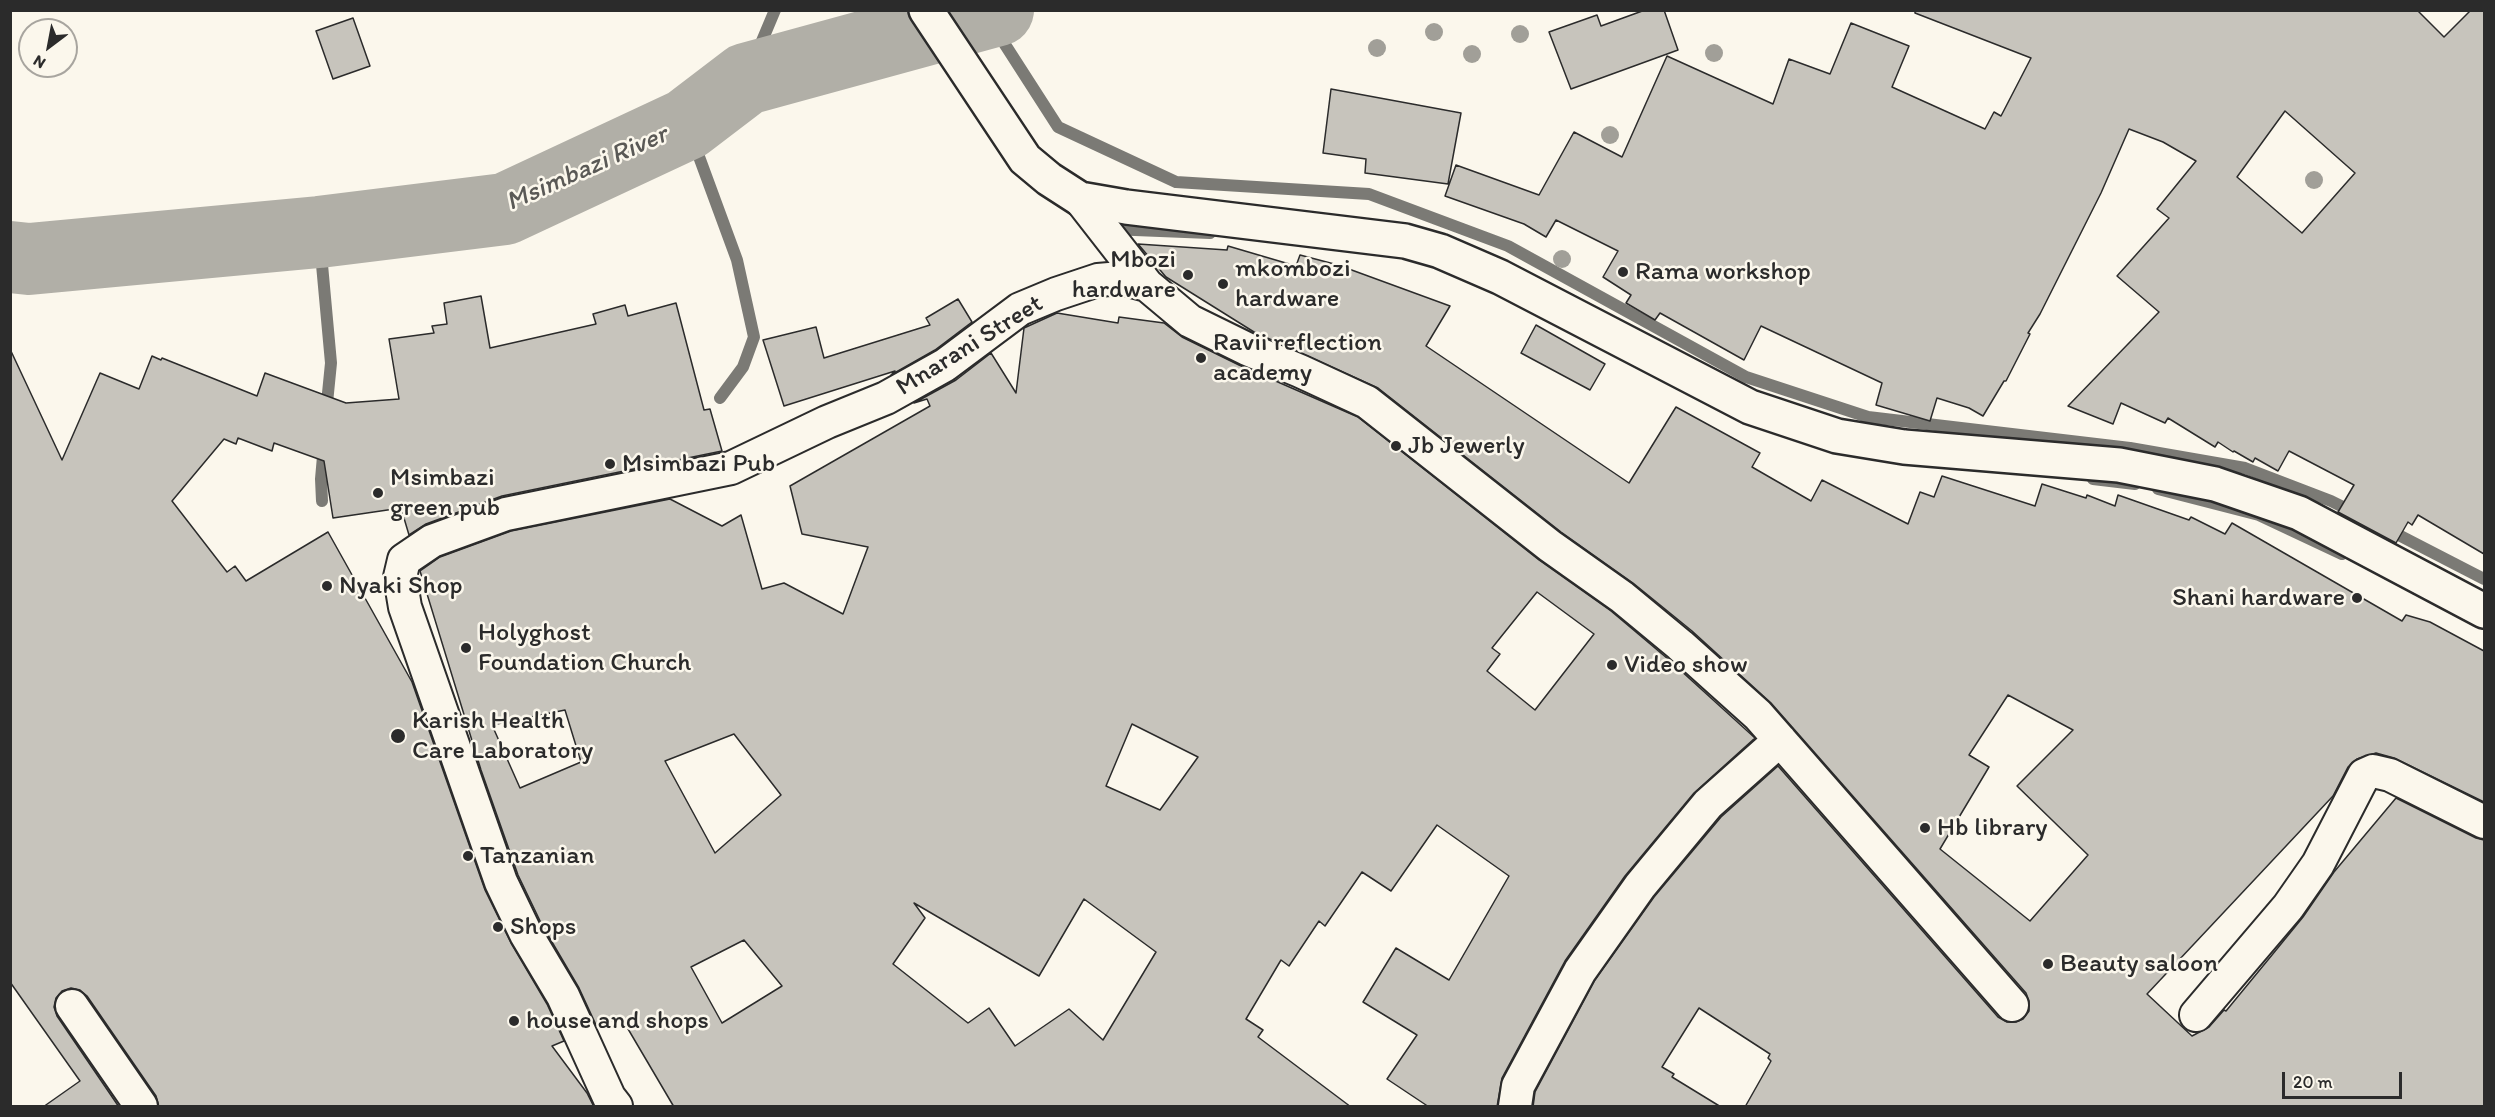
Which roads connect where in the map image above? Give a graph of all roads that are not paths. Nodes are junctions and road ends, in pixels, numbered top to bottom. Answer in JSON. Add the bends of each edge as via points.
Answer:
{"nodes":[{"id":1,"x":926,"y":10,"type":"edge"},
{"id":2,"x":1080,"y":199,"type":"junction"},
{"id":3,"x":1147,"y":285,"type":"junction"},
{"id":4,"x":2484,"y":611,"type":"edge"},
{"id":5,"x":1780,"y":740,"type":"junction"},
{"id":6,"x":2484,"y":822,"type":"edge"},
{"id":7,"x":2012,"y":1005,"type":"dead end"},
{"id":8,"x":72,"y":1006,"type":"dead end"},
{"id":9,"x":2196,"y":1015,"type":"dead end"},
{"id":10,"x":141,"y":1107,"type":"edge"},
{"id":11,"x":616,"y":1107,"type":"edge"},
{"id":12,"x":1515,"y":1107,"type":"edge"}],
"edges":[{"from":1,"to":2,"type":"main road","via":[[1025,159]]},
{"from":2,"to":3,"type":"street"},
{"from":2,"to":4,"type":"main road","via":[[1405,241],[1440,251],[1500,277],[1750,407],[1837,436],[1904,447],[2119,465],[2215,484],[2299,513]]},
{"from":3,"to":5,"type":"street","via":[[1190,321],[1367,402],[1622,597],[1758,715]]},
{"from":3,"to":11,"type":"street","name":"Mnarani Street","via":[[1121,279],[1098,280],[1020,309],[945,365],[886,398],[731,468],[506,514],[432,541],[404,560],[400,577],[405,607],[501,882],[563,996]]},
{"from":5,"to":7,"type":"street"},
{"from":5,"to":12,"type":"street","via":[[1708,804],[1640,886],[1580,971],[1518,1086]]},
{"from":6,"to":9,"type":"street","via":[[2390,775],[2373,771],[2364,775],[2318,864],[2288,907]]},
{"from":8,"to":10,"type":"street"}]}
